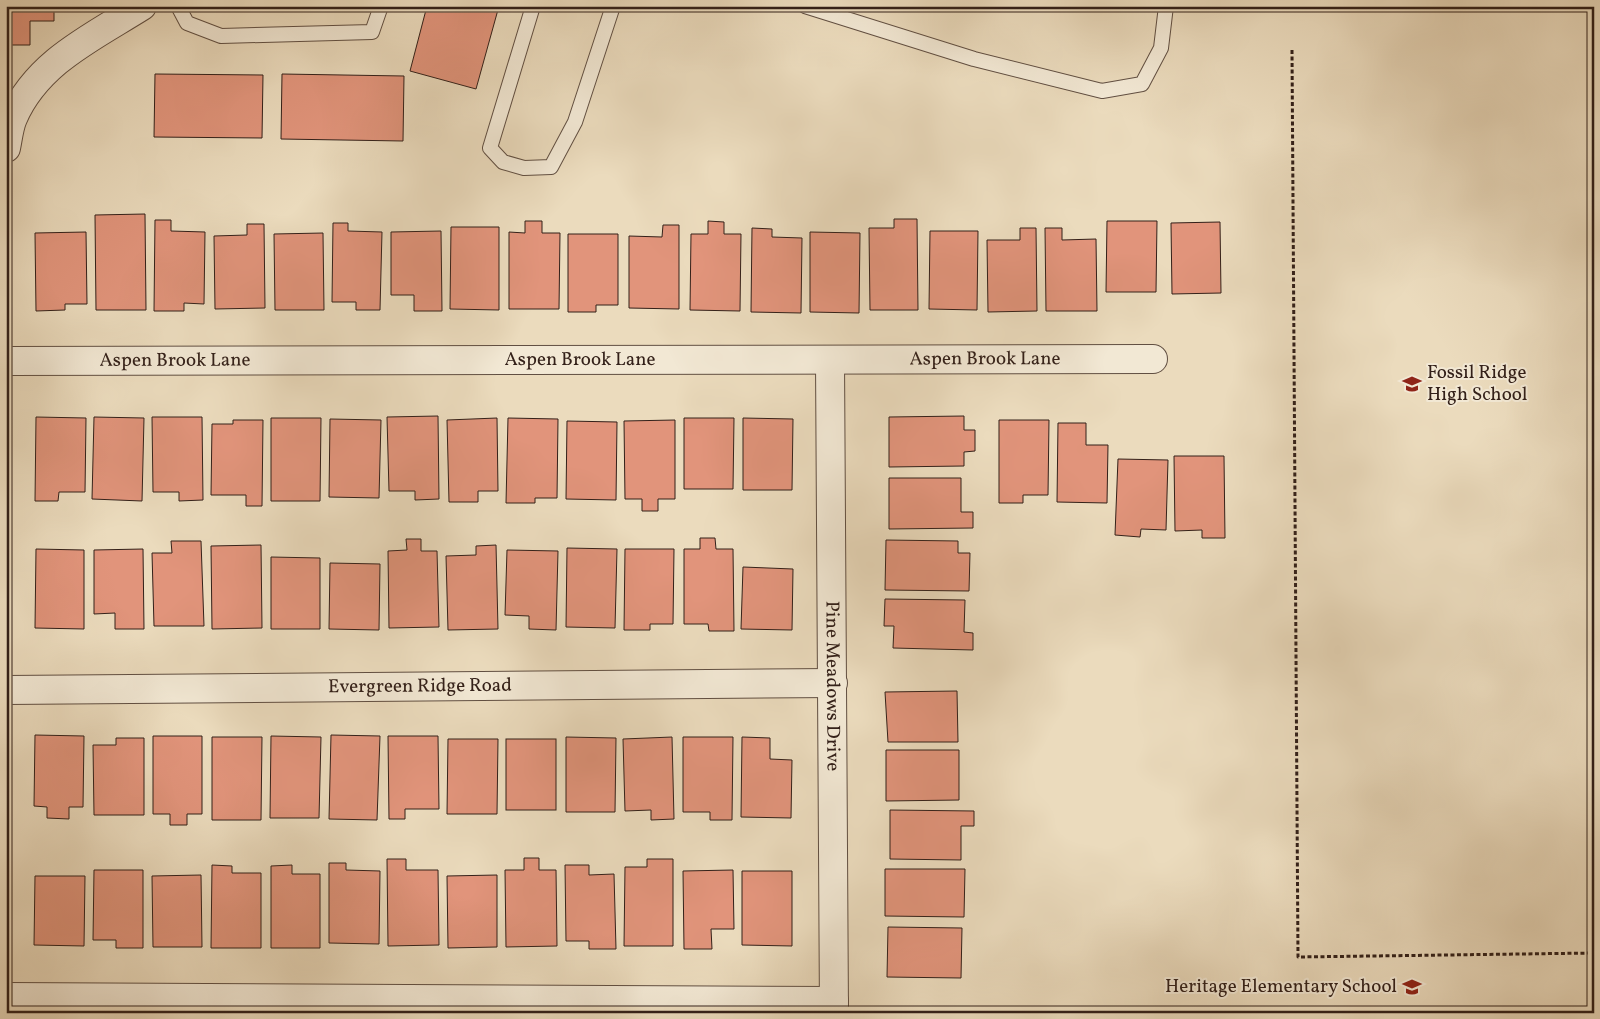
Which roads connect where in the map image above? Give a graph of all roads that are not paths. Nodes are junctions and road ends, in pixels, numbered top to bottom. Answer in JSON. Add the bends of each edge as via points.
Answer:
{"nodes":[{"id":1,"x":142,"y":6,"type":"edge"},
{"id":2,"x":178,"y":6,"type":"edge"},
{"id":3,"x":381,"y":6,"type":"edge"},
{"id":4,"x":533,"y":6,"type":"edge"},
{"id":5,"x":613,"y":6,"type":"edge"},
{"id":6,"x":805,"y":6,"type":"edge"},
{"id":7,"x":1166,"y":6,"type":"edge"},
{"id":8,"x":9,"y":119,"type":"edge"},
{"id":9,"x":6,"y":148,"type":"edge"},
{"id":10,"x":1153,"y":359,"type":"dead end"},
{"id":11,"x":830,"y":360,"type":"junction"},
{"id":12,"x":6,"y":361,"type":"edge"},
{"id":13,"x":833,"y":683,"type":"junction"},
{"id":14,"x":6,"y":690,"type":"edge"},
{"id":15,"x":6,"y":997,"type":"edge"},
{"id":16,"x":834,"y":1007,"type":"edge"}],
"edges":[{"from":1,"to":8,"type":"street","via":[[57,60],[29,88]]},
{"from":2,"to":3,"type":"lane","via":[[187,23],[221,36],[372,32]]},
{"from":4,"to":5,"type":"lane","via":[[490,148],[503,162],[524,168],[551,167],[575,122]]},
{"from":6,"to":7,"type":"lane","via":[[974,59],[1102,91],[1142,84],[1161,48]]},
{"from":8,"to":9,"type":"street"},
{"from":10,"to":11,"type":"street","name":"Aspen Brook Lane"},
{"from":11,"to":12,"type":"street","name":"Aspen Brook Lane"},
{"from":11,"to":13,"type":"street","name":"Pine Meadows Drive"},
{"from":13,"to":14,"type":"street","name":"Evergreen Ridge Road"},
{"from":13,"to":16,"type":"street","name":"Pine Meadows Drive"},
{"from":15,"to":16,"type":"street"}]}
